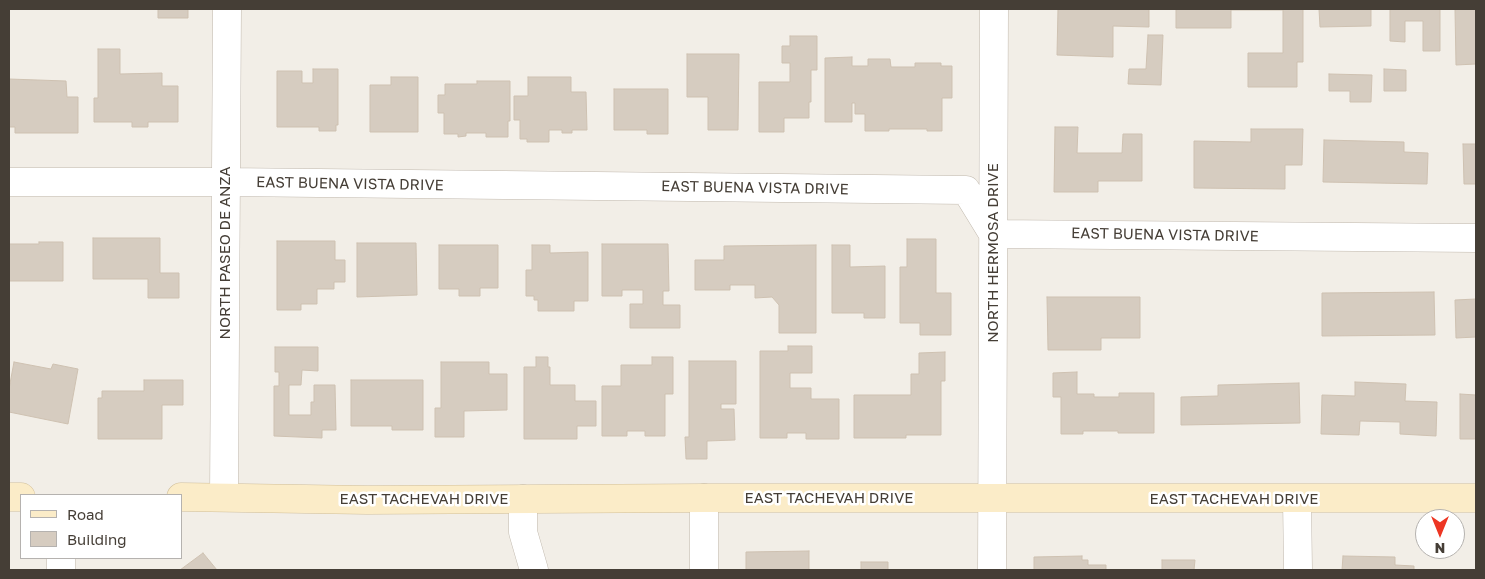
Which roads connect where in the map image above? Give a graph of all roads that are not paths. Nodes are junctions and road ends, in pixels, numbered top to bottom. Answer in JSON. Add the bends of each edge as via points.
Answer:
{"nodes":[{"id":1,"x":226,"y":9,"type":"edge"},
{"id":2,"x":994,"y":9,"type":"edge"},
{"id":3,"x":9,"y":182,"type":"edge"},
{"id":4,"x":226,"y":182,"type":"junction"},
{"id":5,"x":993,"y":234,"type":"junction"},
{"id":6,"x":1476,"y":238,"type":"edge"},
{"id":7,"x":182,"y":497,"type":"edge"},
{"id":8,"x":224,"y":497,"type":"junction"},
{"id":9,"x":704,"y":498,"type":"junction"},
{"id":10,"x":992,"y":498,"type":"junction"},
{"id":11,"x":1476,"y":498,"type":"edge"},
{"id":12,"x":523,"y":499,"type":"junction"},
{"id":13,"x":1297,"y":499,"type":"junction"},
{"id":14,"x":534,"y":570,"type":"edge"},
{"id":15,"x":704,"y":570,"type":"edge"},
{"id":16,"x":992,"y":570,"type":"edge"},
{"id":17,"x":1298,"y":570,"type":"edge"}],
"edges":[{"from":1,"to":4,"type":"street","name":"NORTH PASEO DE ANZA"},
{"from":2,"to":5,"type":"street","name":"NORTH HERMOSA DRIVE"},
{"from":3,"to":4,"type":"street","name":"EAST BUENA VISTA DRIVE"},
{"from":4,"to":5,"type":"street","name":"EAST BUENA VISTA DRIVE","via":[[966,190]]},
{"from":4,"to":8,"type":"street","name":"NORTH PASEO DE ANZA"},
{"from":5,"to":6,"type":"street","name":"EAST BUENA VISTA DRIVE"},
{"from":5,"to":10,"type":"street","name":"NORTH HERMOSA DRIVE"},
{"from":7,"to":8,"type":"street","name":"EAST TACHEVAH DRIVE"},
{"from":8,"to":12,"type":"street","name":"EAST TACHEVAH DRIVE"},
{"from":9,"to":10,"type":"street","name":"EAST TACHEVAH DRIVE"},
{"from":9,"to":12,"type":"street","name":"EAST TACHEVAH DRIVE"},
{"from":9,"to":15,"type":"street"},
{"from":10,"to":13,"type":"street","name":"EAST TACHEVAH DRIVE"},
{"from":10,"to":16,"type":"street","name":"NORTH HERMOSA DRIVE"},
{"from":11,"to":13,"type":"street","name":"EAST TACHEVAH DRIVE"},
{"from":12,"to":14,"type":"street","via":[[523,532]]},
{"from":13,"to":17,"type":"street"}]}
